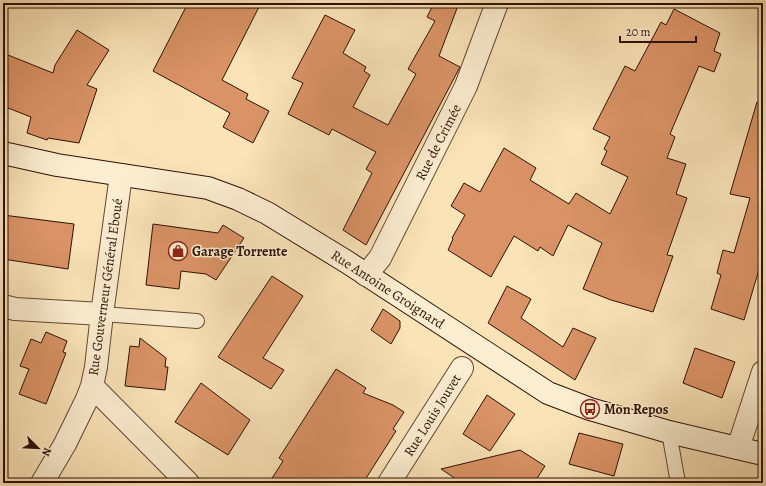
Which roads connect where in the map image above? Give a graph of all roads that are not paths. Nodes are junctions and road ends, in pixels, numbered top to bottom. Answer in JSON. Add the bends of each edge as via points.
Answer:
{"nodes":[{"id":1,"x":497,"y":3,"type":"edge"},
{"id":2,"x":3,"y":153,"type":"edge"},
{"id":3,"x":121,"y":175,"type":"junction"},
{"id":4,"x":366,"y":275,"type":"junction"},
{"id":5,"x":3,"y":306,"type":"edge"},
{"id":6,"x":102,"y":314,"type":"junction"},
{"id":7,"x":197,"y":321,"type":"dead end"},
{"id":8,"x":462,"y":368,"type":"dead end"},
{"id":9,"x":763,"y":372,"type":"edge"},
{"id":10,"x":92,"y":386,"type":"junction"},
{"id":11,"x":669,"y":432,"type":"junction"},
{"id":12,"x":738,"y":448,"type":"junction"},
{"id":13,"x":763,"y":454,"type":"edge"},
{"id":14,"x":42,"y":483,"type":"edge"},
{"id":15,"x":188,"y":483,"type":"edge"},
{"id":16,"x":389,"y":483,"type":"edge"},
{"id":17,"x":678,"y":483,"type":"edge"}],
"edges":[{"from":1,"to":4,"type":"street","name":"Rue de Crimée","via":[[466,86],[380,258]]},
{"from":2,"to":3,"type":"street","name":"Rue Antoine Groignard"},
{"from":3,"to":4,"type":"street","name":"Rue Antoine Groignard","via":[[208,188],[238,199],[267,213]]},
{"from":3,"to":6,"type":"street","name":"Rue Gouverneur Général Eboué"},
{"from":4,"to":11,"type":"street","name":"Rue Antoine Groignard","via":[[548,393],[590,409]]},
{"from":5,"to":6,"type":"street","via":[[15,309]]},
{"from":6,"to":7,"type":"lane"},
{"from":6,"to":10,"type":"street","name":"Rue Gouverneur Général Eboué"},
{"from":8,"to":16,"type":"street","name":"Rue Louis Jouvet"},
{"from":9,"to":12,"type":"street"},
{"from":10,"to":14,"type":"street","name":"Rue Gouverneur Général Eboué","via":[[65,444]]},
{"from":10,"to":15,"type":"street"},
{"from":11,"to":12,"type":"street","name":"Rue Antoine Groignard"},
{"from":11,"to":17,"type":"lane"},
{"from":12,"to":13,"type":"street","name":"Rue Antoine Groignard"}]}
